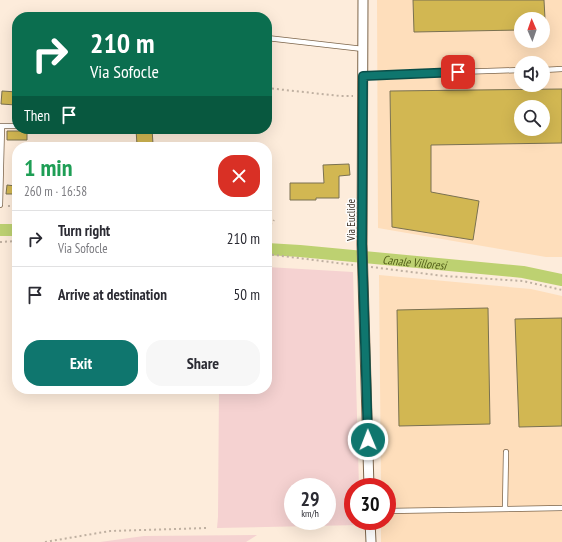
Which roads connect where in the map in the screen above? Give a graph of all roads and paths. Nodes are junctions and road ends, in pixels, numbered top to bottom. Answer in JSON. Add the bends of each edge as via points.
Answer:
{"nodes":[{"id":1,"x":363,"y":0,"type":"edge"},
{"id":2,"x":272,"y":39,"type":"edge"},
{"id":3,"x":363,"y":49,"type":"junction"},
{"id":4,"x":562,"y":69,"type":"edge"},
{"id":5,"x":514,"y":70,"type":"edge"},
{"id":6,"x":550,"y":70,"type":"edge"},
{"id":7,"x":363,"y":76,"type":"junction"},
{"id":8,"x":272,"y":89,"type":"edge"},
{"id":9,"x":363,"y":94,"type":"junction"},
{"id":10,"x":1,"y":126,"type":"edge"},
{"id":11,"x":12,"y":126,"type":"edge"},
{"id":12,"x":0,"y":205,"type":"edge"},
{"id":13,"x":274,"y":220,"type":"dead end"},
{"id":14,"x":272,"y":223,"type":"edge"},
{"id":15,"x":12,"y":241,"type":"edge"},
{"id":16,"x":0,"y":242,"type":"edge"},
{"id":17,"x":272,"y":255,"type":"edge"},
{"id":18,"x":364,"y":266,"type":"junction"},
{"id":19,"x":562,"y":290,"type":"edge"},
{"id":20,"x":506,"y":452,"type":"dead end"},
{"id":21,"x":369,"y":478,"type":"edge"},
{"id":22,"x":562,"y":508,"type":"edge"},
{"id":23,"x":505,"y":509,"type":"junction"},
{"id":24,"x":396,"y":511,"type":"edge"},
{"id":25,"x":208,"y":528,"type":"dead end"},
{"id":26,"x":370,"y":530,"type":"edge"},
{"id":27,"x":45,"y":542,"type":"edge"},
{"id":28,"x":370,"y":542,"type":"edge"}],
"edges":[{"from":1,"to":3,"type":"street","name":"Via Euclide"},
{"from":2,"to":3,"type":"lane"},
{"from":3,"to":7,"type":"street","name":"Via Euclide"},
{"from":4,"to":6,"type":"lane"},
{"from":5,"to":7,"type":"lane"},
{"from":7,"to":9,"type":"street","name":"Via Euclide"},
{"from":8,"to":9,"type":"path","via":[[340,96]]},
{"from":9,"to":18,"type":"street","name":"Via Euclide"},
{"from":10,"to":11,"type":"lane"},
{"from":10,"to":12,"type":"lane"},
{"from":13,"to":14,"type":"path"},
{"from":15,"to":16,"type":"path"},
{"from":17,"to":18,"type":"path"},
{"from":18,"to":19,"type":"path","via":[[444,276],[523,281]]},
{"from":18,"to":21,"type":"street","name":"Via Euclide"},
{"from":20,"to":23,"type":"lane"},
{"from":22,"to":23,"type":"lane"},
{"from":23,"to":24,"type":"lane"},
{"from":25,"to":27,"type":"path","via":[[110,531]]},
{"from":26,"to":28,"type":"street"}]}
